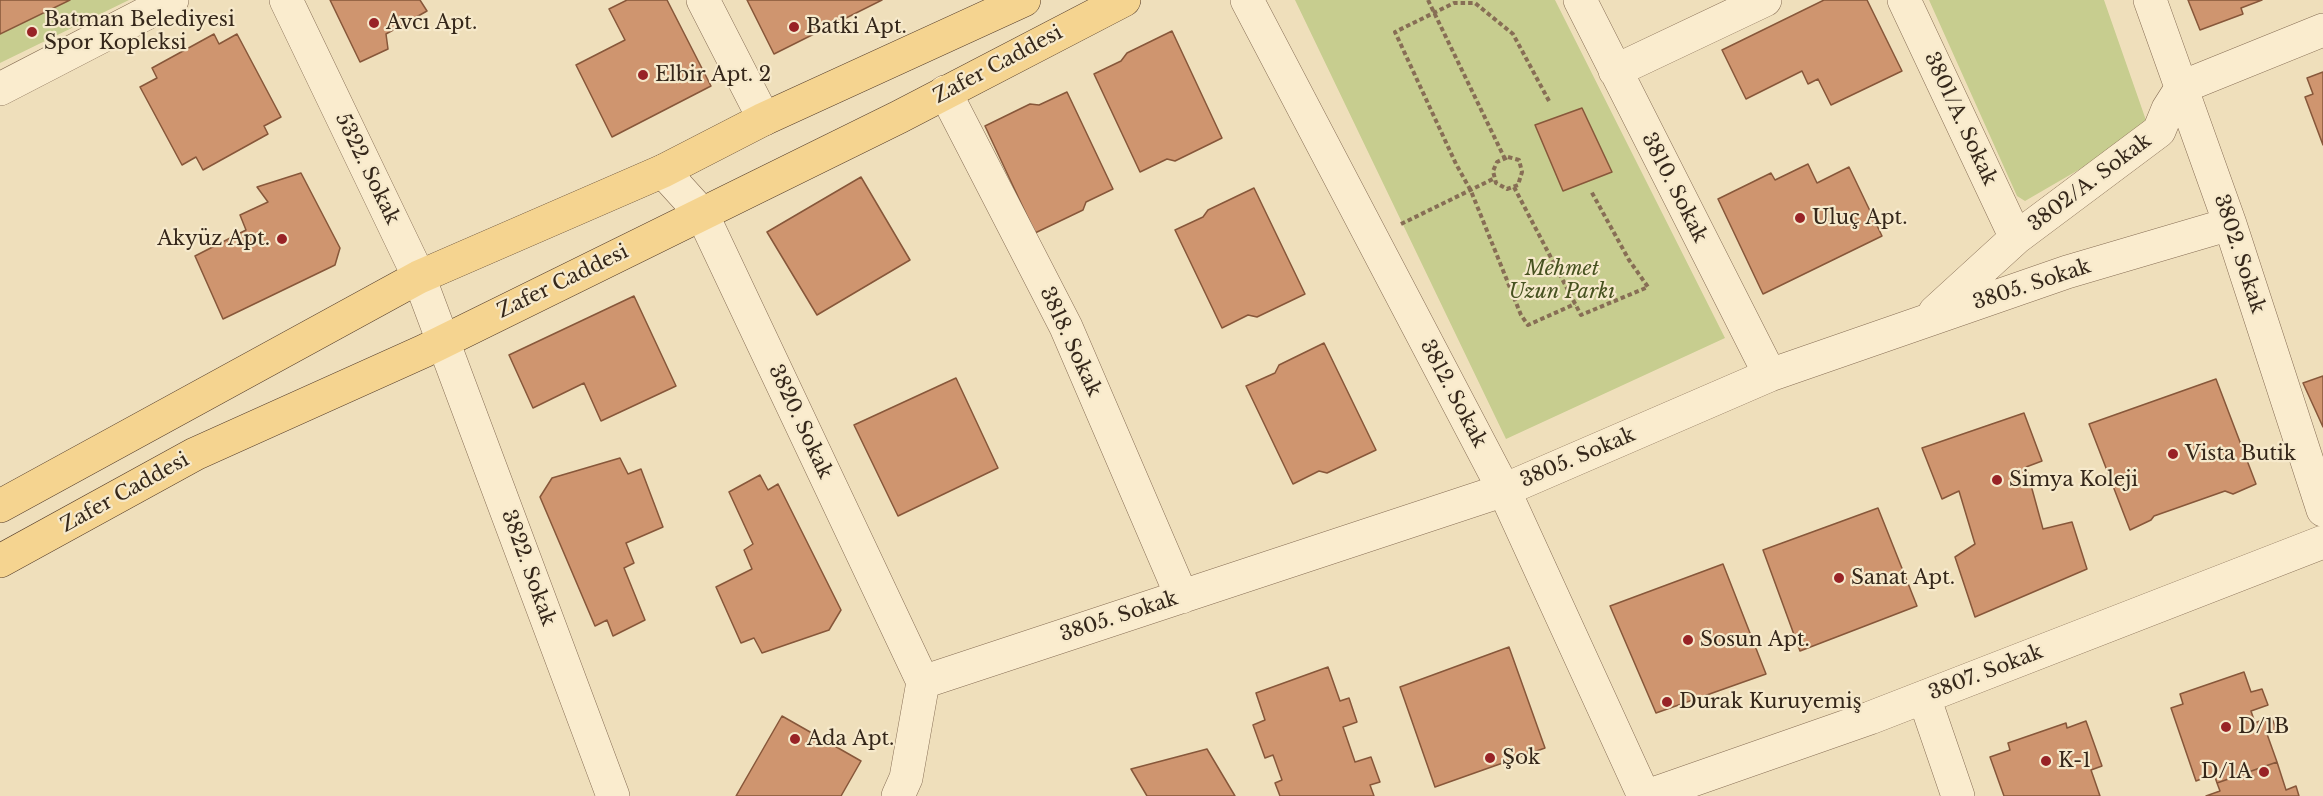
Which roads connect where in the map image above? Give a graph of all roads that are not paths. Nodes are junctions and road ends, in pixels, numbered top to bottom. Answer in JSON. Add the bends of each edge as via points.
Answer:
{"nodes":[{"id":1,"x":172,"y":0,"type":"edge"},
{"id":2,"x":286,"y":0,"type":"edge"},
{"id":3,"x":702,"y":0,"type":"edge"},
{"id":4,"x":1024,"y":0,"type":"edge"},
{"id":5,"x":1124,"y":0,"type":"edge"},
{"id":6,"x":1247,"y":0,"type":"edge"},
{"id":7,"x":1580,"y":0,"type":"edge"},
{"id":8,"x":1765,"y":0,"type":"edge"},
{"id":9,"x":1904,"y":0,"type":"edge"},
{"id":10,"x":2150,"y":0,"type":"edge"},
{"id":11,"x":2323,"y":30,"type":"edge"},
{"id":12,"x":1615,"y":71,"type":"junction"},
{"id":13,"x":2182,"y":87,"type":"junction"},
{"id":14,"x":0,"y":89,"type":"edge"},
{"id":15,"x":945,"y":92,"type":"junction"},
{"id":16,"x":764,"y":119,"type":"junction"},
{"id":17,"x":663,"y":171,"type":"junction"},
{"id":18,"x":702,"y":214,"type":"junction"},
{"id":19,"x":2230,"y":224,"type":"junction"},
{"id":20,"x":2016,"y":238,"type":"junction"},
{"id":21,"x":419,"y":277,"type":"junction"},
{"id":22,"x":1924,"y":322,"type":"junction"},
{"id":23,"x":443,"y":340,"type":"junction"},
{"id":24,"x":1770,"y":375,"type":"junction"},
{"id":25,"x":1504,"y":490,"type":"junction"},
{"id":26,"x":0,"y":506,"type":"edge"},
{"id":27,"x":2323,"y":510,"type":"edge"},
{"id":28,"x":2323,"y":542,"type":"edge"},
{"id":29,"x":0,"y":561,"type":"edge"},
{"id":30,"x":1182,"y":597,"type":"junction"},
{"id":31,"x":923,"y":682,"type":"junction"},
{"id":32,"x":1924,"y":697,"type":"junction"},
{"id":33,"x":613,"y":796,"type":"edge"},
{"id":34,"x":898,"y":796,"type":"edge"},
{"id":35,"x":1646,"y":796,"type":"edge"},
{"id":36,"x":1958,"y":796,"type":"edge"}],
"edges":[{"from":1,"to":14,"type":"street"},
{"from":2,"to":21,"type":"street","name":"5322. Sokak"},
{"from":3,"to":16,"type":"street"},
{"from":4,"to":16,"type":"main road"},
{"from":5,"to":15,"type":"main road","name":"Zafer Caddesi"},
{"from":6,"to":25,"type":"street","name":"3812. Sokak"},
{"from":7,"to":12,"type":"street","name":"3810. Sokak"},
{"from":8,"to":12,"type":"street"},
{"from":9,"to":20,"type":"street","name":"3801/A. Sokak"},
{"from":10,"to":13,"type":"street","name":"3802. Sokak"},
{"from":11,"to":13,"type":"street"},
{"from":12,"to":24,"type":"street","name":"3810. Sokak"},
{"from":13,"to":19,"type":"street","name":"3802. Sokak"},
{"from":13,"to":20,"type":"street","name":"3802/A. Sokak","via":[[2159,131]]},
{"from":15,"to":18,"type":"main road","name":"Zafer Caddesi"},
{"from":15,"to":30,"type":"street","name":"3818. Sokak","via":[[1066,327]]},
{"from":16,"to":17,"type":"main road"},
{"from":17,"to":18,"type":"street","name":"3820. Sokak"},
{"from":17,"to":21,"type":"main road"},
{"from":18,"to":23,"type":"main road","name":"Zafer Caddesi"},
{"from":18,"to":31,"type":"street","name":"3820. Sokak"},
{"from":19,"to":22,"type":"street","name":"3805. Sokak","via":[[2067,272]]},
{"from":19,"to":27,"type":"street","name":"3802. Sokak"},
{"from":20,"to":22,"type":"street","name":"3802/A. Sokak"},
{"from":21,"to":23,"type":"street","name":"5322. Sokak"},
{"from":21,"to":26,"type":"main road"},
{"from":22,"to":24,"type":"street","name":"3805. Sokak"},
{"from":23,"to":29,"type":"main road","name":"Zafer Caddesi","via":[[195,454]]},
{"from":23,"to":33,"type":"street","name":"3822. Sokak"},
{"from":24,"to":25,"type":"street","name":"3805. Sokak"},
{"from":25,"to":30,"type":"street","name":"3805. Sokak"},
{"from":25,"to":35,"type":"street","name":"3812. Sokak"},
{"from":28,"to":32,"type":"street","name":"3807. Sokak"},
{"from":30,"to":31,"type":"street","name":"3805. Sokak"},
{"from":31,"to":34,"type":"street","via":[[906,778]]},
{"from":32,"to":35,"type":"street","name":"3807. Sokak"},
{"from":32,"to":36,"type":"street"}]}
